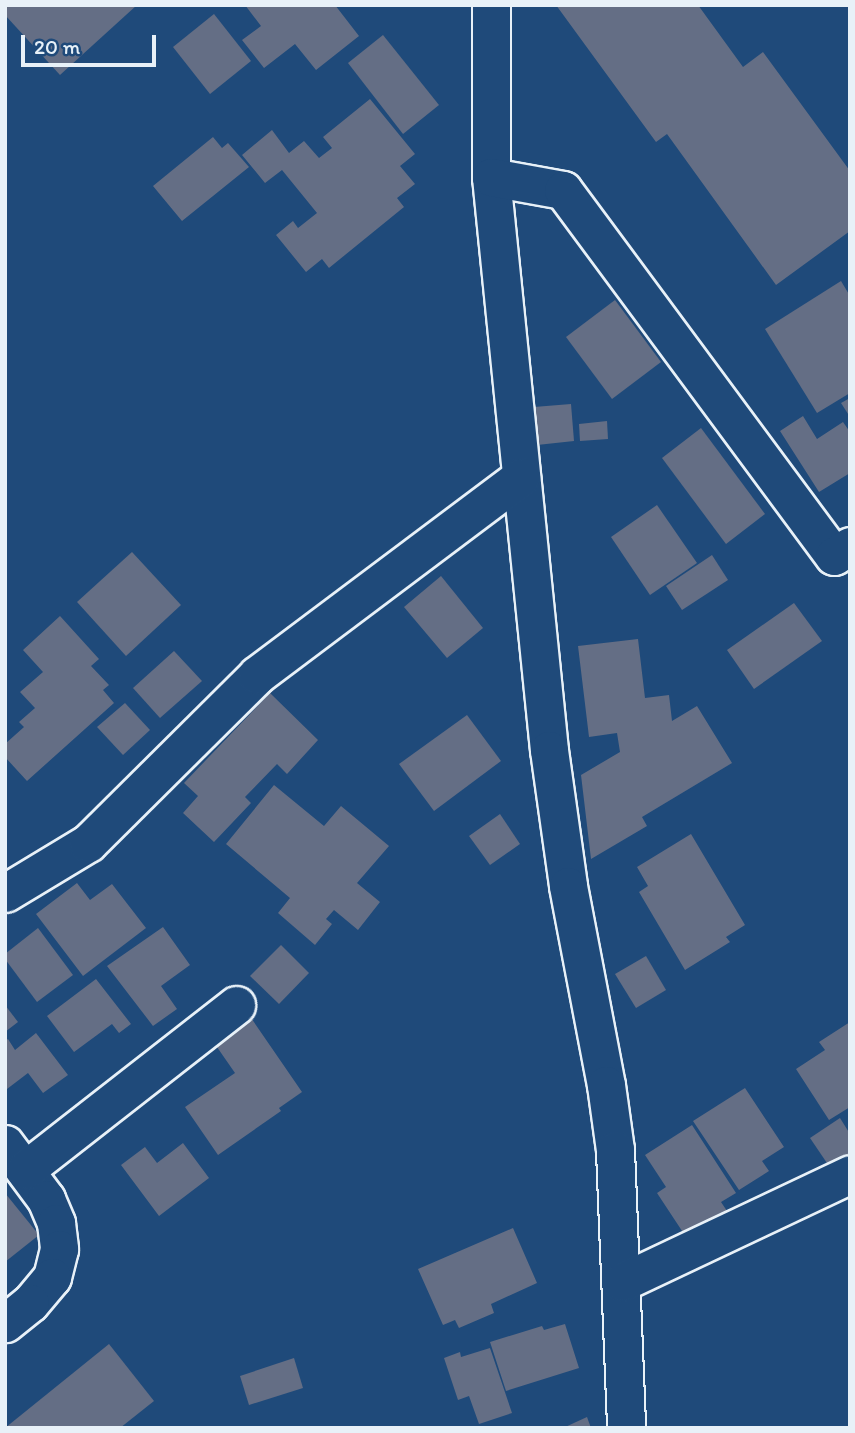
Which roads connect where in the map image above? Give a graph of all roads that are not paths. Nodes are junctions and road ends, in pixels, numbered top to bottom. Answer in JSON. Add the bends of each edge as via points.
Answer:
{"nodes":[{"id":1,"x":491,"y":5,"type":"edge"},
{"id":2,"x":491,"y":177,"type":"junction"},
{"id":3,"x":521,"y":477,"type":"junction"},
{"id":4,"x":850,"y":546,"type":"edge"},
{"id":5,"x":5,"y":893,"type":"edge"},
{"id":6,"x":236,"y":1005,"type":"dead end"},
{"id":7,"x":15,"y":1157,"type":"edge"},
{"id":8,"x":850,"y":1174,"type":"edge"},
{"id":9,"x":622,"y":1282,"type":"junction"},
{"id":10,"x":5,"y":1323,"type":"edge"},
{"id":11,"x":626,"y":1428,"type":"edge"}],
"edges":[{"from":1,"to":2,"type":"street"},
{"from":2,"to":3,"type":"street"},
{"from":2,"to":4,"type":"street","via":[[564,190],[834,556]]},
{"from":3,"to":5,"type":"street","via":[[257,675],[89,843]]},
{"from":3,"to":9,"type":"street","via":[[549,750],[615,1150]]},
{"from":6,"to":7,"type":"street"},
{"from":7,"to":10,"type":"street","via":[[46,1199],[57,1223],[59,1250],[51,1277],[30,1303]]},
{"from":8,"to":9,"type":"street"},
{"from":9,"to":11,"type":"street"}]}
